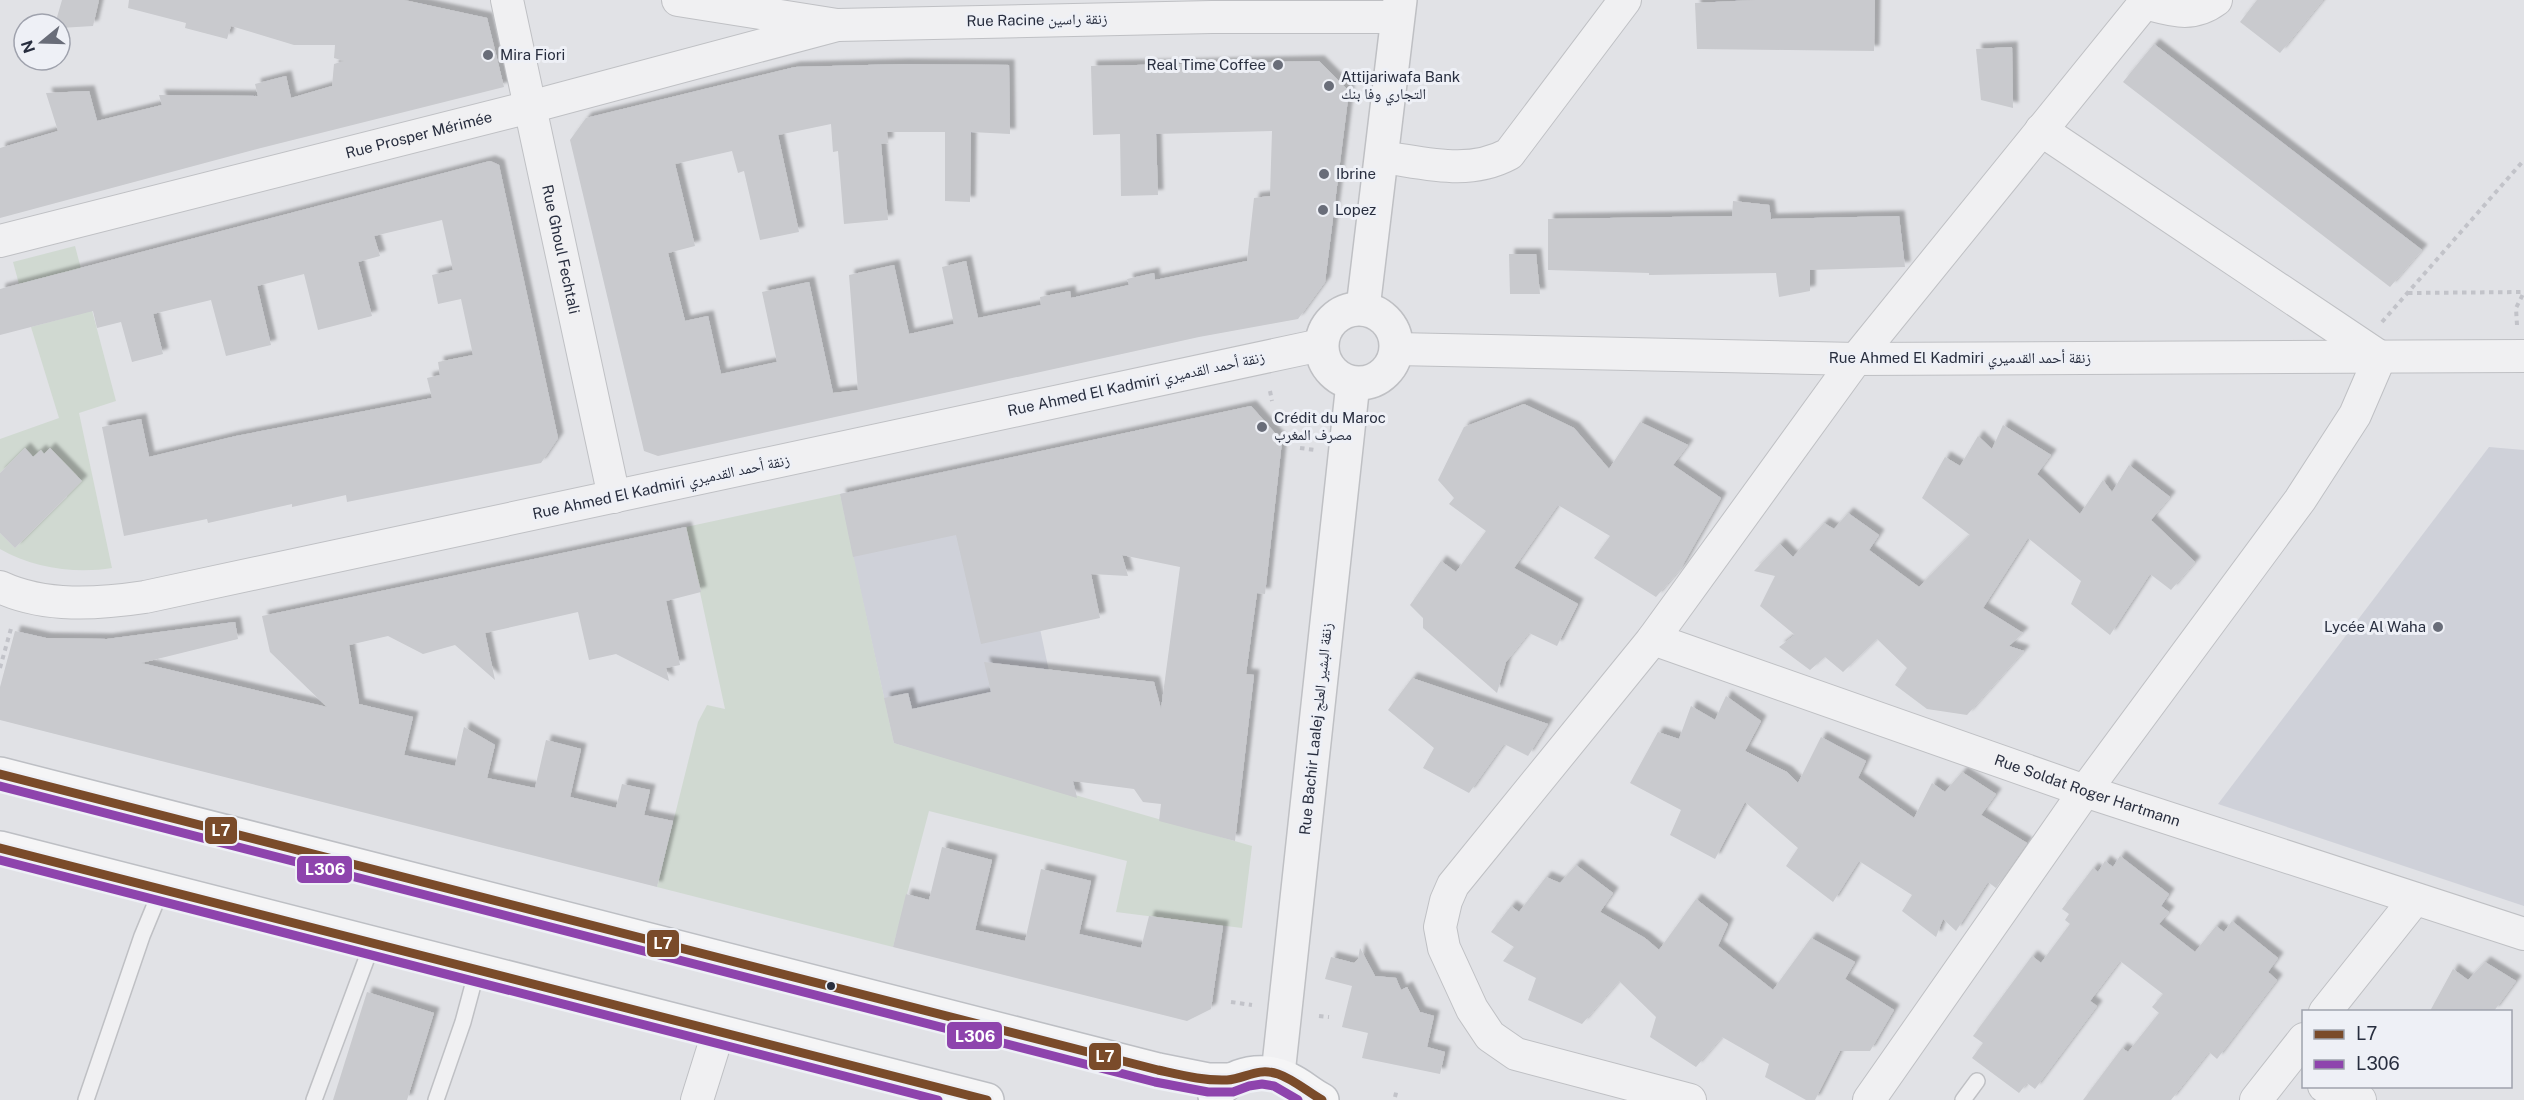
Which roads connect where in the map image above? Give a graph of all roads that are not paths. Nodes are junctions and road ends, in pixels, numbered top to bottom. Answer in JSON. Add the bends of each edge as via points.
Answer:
{"nodes":[{"id":1,"x":507,"y":0,"type":"edge"},
{"id":2,"x":678,"y":0,"type":"edge"},
{"id":3,"x":1366,"y":0,"type":"edge"},
{"id":4,"x":1625,"y":0,"type":"edge"},
{"id":5,"x":2216,"y":0,"type":"edge"},
{"id":6,"x":2146,"y":2,"type":"edge"},
{"id":7,"x":1236,"y":8,"type":"edge"},
{"id":8,"x":1399,"y":8,"type":"edge"},
{"id":9,"x":837,"y":25,"type":"junction"},
{"id":10,"x":530,"y":107,"type":"junction"},
{"id":11,"x":2041,"y":130,"type":"junction"},
{"id":12,"x":1382,"y":157,"type":"junction"},
{"id":13,"x":0,"y":241,"type":"edge"},
{"id":14,"x":1363,"y":308,"type":"junction"},
{"id":15,"x":1321,"y":345,"type":"junction"},
{"id":16,"x":1396,"y":350,"type":"junction"},
{"id":17,"x":2371,"y":351,"type":"junction"},
{"id":18,"x":2524,"y":356,"type":"edge"},
{"id":19,"x":1856,"y":358,"type":"junction"},
{"id":20,"x":1353,"y":383,"type":"junction"},
{"id":21,"x":614,"y":498,"type":"junction"},
{"id":22,"x":0,"y":587,"type":"edge"},
{"id":23,"x":1653,"y":639,"type":"junction"},
{"id":24,"x":0,"y":774,"type":"edge"},
{"id":25,"x":2085,"y":791,"type":"junction"},
{"id":26,"x":0,"y":848,"type":"edge"},
{"id":27,"x":161,"y":890,"type":"junction"},
{"id":28,"x":2415,"y":899,"type":"junction"},
{"id":29,"x":2524,"y":934,"type":"edge"},
{"id":30,"x":372,"y":944,"type":"junction"},
{"id":31,"x":477,"y":970,"type":"junction"},
{"id":32,"x":2326,"y":1010,"type":"edge"},
{"id":33,"x":718,"y":1032,"type":"junction"},
{"id":34,"x":2302,"y":1044,"type":"edge"},
{"id":35,"x":1278,"y":1074,"type":"junction"},
{"id":36,"x":2291,"y":1074,"type":"edge"},
{"id":37,"x":1977,"y":1081,"type":"dead end"},
{"id":38,"x":2329,"y":1088,"type":"edge"},
{"id":39,"x":1222,"y":1090,"type":"edge"},
{"id":40,"x":916,"y":1092,"type":"edge"},
{"id":41,"x":1313,"y":1097,"type":"edge"},
{"id":42,"x":86,"y":1100,"type":"edge"},
{"id":43,"x":314,"y":1100,"type":"edge"},
{"id":44,"x":436,"y":1100,"type":"edge"},
{"id":45,"x":697,"y":1100,"type":"edge"},
{"id":46,"x":987,"y":1100,"type":"edge"},
{"id":47,"x":1690,"y":1100,"type":"edge"},
{"id":48,"x":1869,"y":1100,"type":"edge"},
{"id":49,"x":1963,"y":1100,"type":"edge"},
{"id":50,"x":2256,"y":1100,"type":"edge"},
{"id":51,"x":2360,"y":1100,"type":"edge"}],
"edges":[{"from":1,"to":10,"type":"street","name":"Rue Ghoul Fechtali"},
{"from":2,"to":9,"type":"street","name":"Rue Racine زنقة راسين"},
{"from":3,"to":8,"type":"street"},
{"from":4,"to":12,"type":"street","via":[[1509,154],[1481,166],[1461,168]]},
{"from":5,"to":6,"type":"street","via":[[2202,10],[2175,11]]},
{"from":6,"to":11,"type":"street"},
{"from":7,"to":8,"type":"street","name":"Rue Racine زنقة راسين"},
{"from":7,"to":9,"type":"street","name":"Rue Racine زنقة راسين"},
{"from":8,"to":12,"type":"street"},
{"from":9,"to":10,"type":"street","name":"Rue Prosper Mérimée"},
{"from":10,"to":13,"type":"street","name":"Rue Prosper Mérimée"},
{"from":10,"to":21,"type":"street","name":"Rue Ghoul Fechtali"},
{"from":11,"to":17,"type":"street"},
{"from":11,"to":19,"type":"street"},
{"from":12,"to":14,"type":"street"},
{"from":14,"to":15,"type":"street","via":[[1339,314],[1323,333]]},
{"from":14,"to":16,"type":"street","via":[[1391,327]]},
{"from":15,"to":20,"type":"street","via":[[1328,367]]},
{"from":15,"to":21,"type":"street","name":"Rue Ahmed El Kadmiri زنقة أحمد القدميري"},
{"from":16,"to":19,"type":"street","name":"Rue Ahmed El Kadmiri زنقة أحمد القدميري"},
{"from":16,"to":20,"type":"street","via":[[1393,361],[1379,378]]},
{"from":17,"to":18,"type":"street","name":"Rue Ahmed El Kadmiri زنقة أحمد القدميري"},
{"from":17,"to":19,"type":"street","name":"Rue Ahmed El Kadmiri زنقة أحمد القدميري"},
{"from":17,"to":25,"type":"street","via":[[2355,415],[2300,500]]},
{"from":19,"to":23,"type":"street"},
{"from":20,"to":35,"type":"street","name":"Rue Bachir Laalej زنقة البشير العلج"},
{"from":21,"to":22,"type":"street","name":"Rue Ahmed El Kadmiri زنقة أحمد القدميري","via":[[108,602],[54,601]]},
{"from":23,"to":25,"type":"street","name":"Rue Soldat Roger Hartmann"},
{"from":23,"to":47,"type":"street","via":[[1453,885],[1440,927],[1444,948],[1472,1009],[1490,1036],[1516,1054]]},
{"from":24,"to":39,"type":"main road","via":[[1208,1080]]},
{"from":25,"to":28,"type":"street","name":"Rue Soldat Roger Hartmann"},
{"from":25,"to":48,"type":"street"},
{"from":26,"to":27,"type":"main road"},
{"from":27,"to":30,"type":"main road"},
{"from":27,"to":42,"type":"lane"},
{"from":28,"to":29,"type":"street","name":"Rue Soldat Roger Hartmann"},
{"from":28,"to":32,"type":"street"},
{"from":30,"to":31,"type":"main road"},
{"from":30,"to":43,"type":"lane"},
{"from":31,"to":33,"type":"main road"},
{"from":31,"to":44,"type":"lane"},
{"from":33,"to":40,"type":"main road"},
{"from":33,"to":45,"type":"street"},
{"from":34,"to":36,"type":"street"},
{"from":35,"to":39,"type":"main road","via":[[1246,1074]]},
{"from":35,"to":41,"type":"main road"},
{"from":36,"to":50,"type":"street"},
{"from":37,"to":49,"type":"lane"},
{"from":38,"to":51,"type":"street"},
{"from":40,"to":46,"type":"main road"}]}
